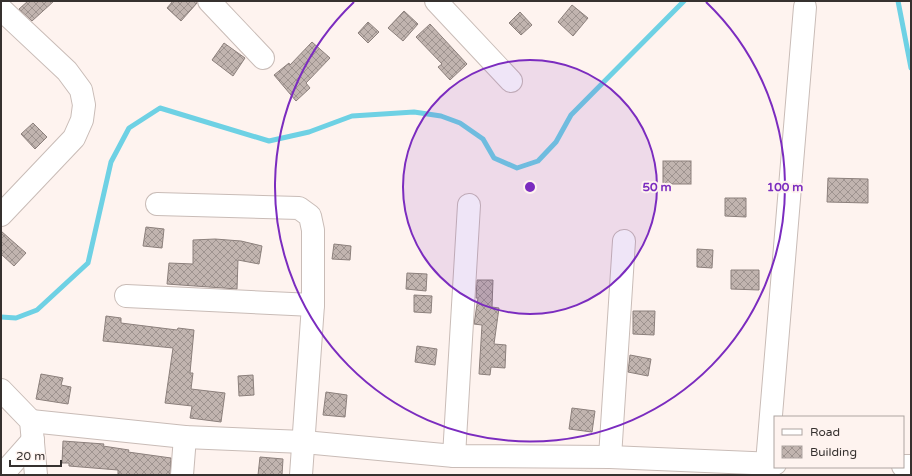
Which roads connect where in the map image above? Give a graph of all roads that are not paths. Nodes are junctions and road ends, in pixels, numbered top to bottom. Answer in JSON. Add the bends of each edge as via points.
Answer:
{"nodes":[{"id":1,"x":436,"y":1,"type":"edge"},
{"id":2,"x":217,"y":4,"type":"edge"},
{"id":3,"x":805,"y":7,"type":"dead end"},
{"id":4,"x":1,"y":9,"type":"edge"},
{"id":5,"x":263,"y":58,"type":"dead end"},
{"id":6,"x":511,"y":80,"type":"dead end"},
{"id":7,"x":157,"y":204,"type":"dead end"},
{"id":8,"x":469,"y":205,"type":"dead end"},
{"id":9,"x":1,"y":215,"type":"edge"},
{"id":10,"x":624,"y":241,"type":"dead end"},
{"id":11,"x":126,"y":296,"type":"dead end"},
{"id":12,"x":313,"y":305,"type":"junction"},
{"id":13,"x":1,"y":390,"type":"edge"},
{"id":14,"x":32,"y":430,"type":"junction"},
{"id":15,"x":185,"y":437,"type":"junction"},
{"id":16,"x":304,"y":442,"type":"junction"},
{"id":17,"x":454,"y":456,"type":"junction"},
{"id":18,"x":610,"y":457,"type":"junction"},
{"id":19,"x":769,"y":467,"type":"edge"},
{"id":20,"x":2,"y":475,"type":"edge"},
{"id":21,"x":36,"y":475,"type":"edge"},
{"id":22,"x":182,"y":475,"type":"edge"},
{"id":23,"x":301,"y":475,"type":"edge"}],
"edges":[{"from":1,"to":6,"type":"street"},
{"from":2,"to":5,"type":"street"},
{"from":3,"to":19,"type":"street"},
{"from":4,"to":9,"type":"street","via":[[67,71],[81,90],[84,105],[82,120],[74,138]]},
{"from":7,"to":12,"type":"street","via":[[299,208],[310,216],[313,230]]},
{"from":8,"to":17,"type":"street"},
{"from":10,"to":18,"type":"street"},
{"from":11,"to":12,"type":"street"},
{"from":12,"to":16,"type":"street"},
{"from":13,"to":14,"type":"street"},
{"from":14,"to":15,"type":"street"},
{"from":14,"to":20,"type":"street"},
{"from":14,"to":21,"type":"street"},
{"from":15,"to":16,"type":"street"},
{"from":15,"to":22,"type":"street"},
{"from":16,"to":17,"type":"street"},
{"from":16,"to":23,"type":"street"},
{"from":17,"to":18,"type":"street"},
{"from":18,"to":19,"type":"street"}]}
